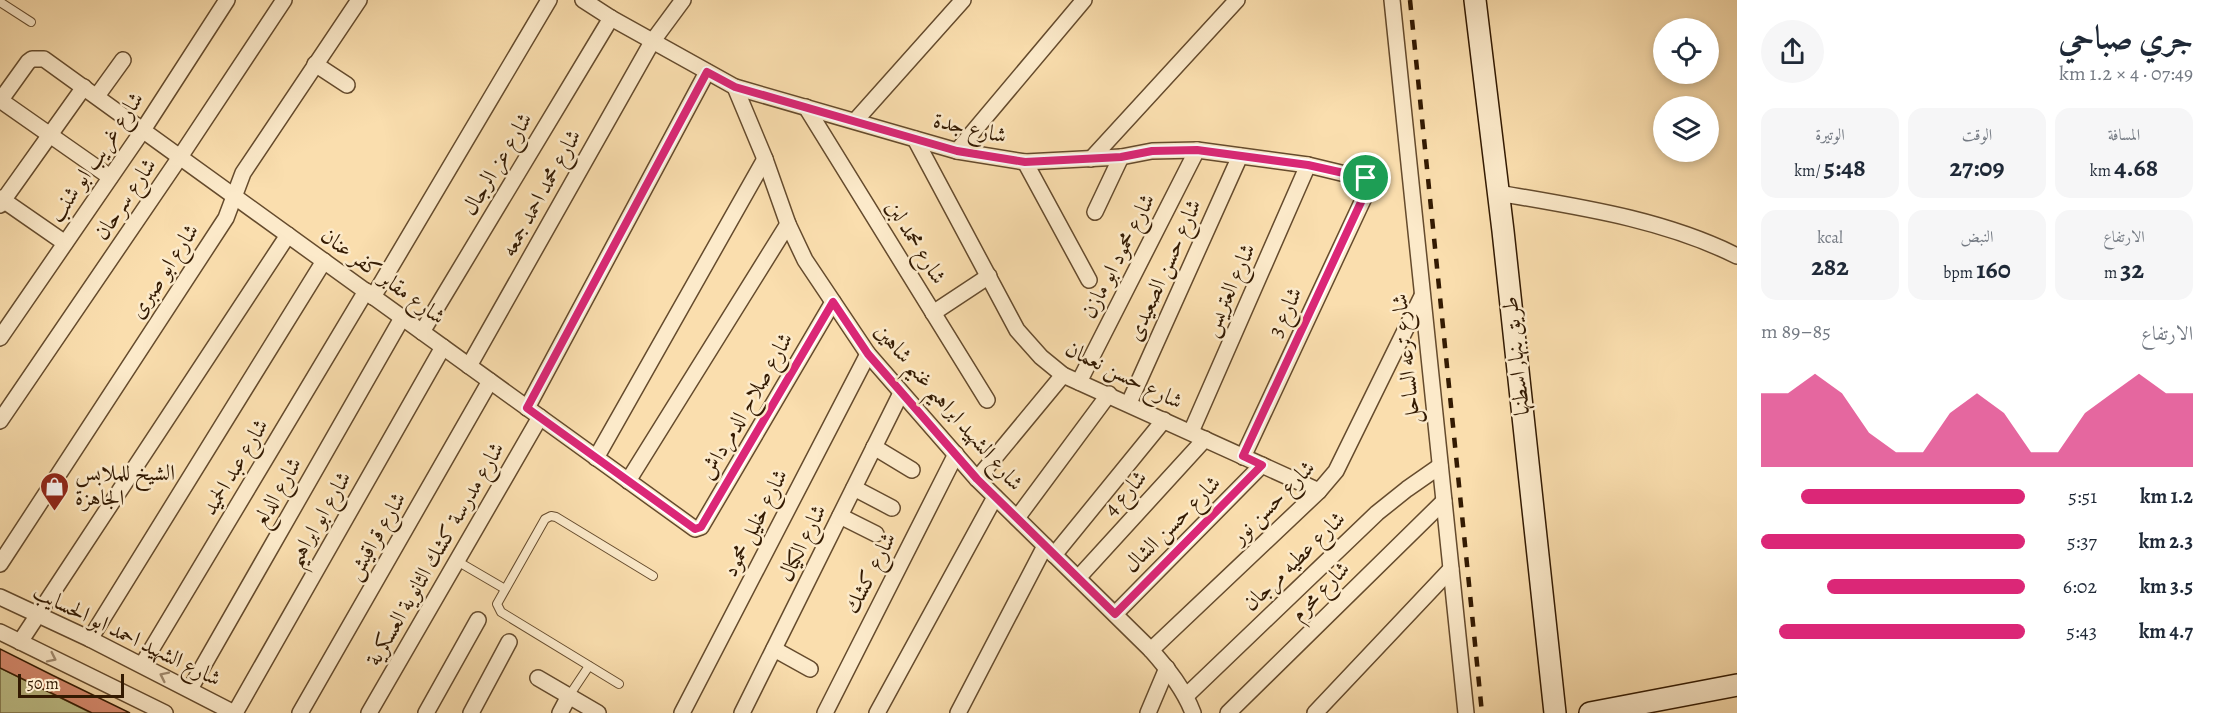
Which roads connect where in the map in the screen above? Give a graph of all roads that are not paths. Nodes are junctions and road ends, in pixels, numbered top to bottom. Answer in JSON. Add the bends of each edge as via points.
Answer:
{"nodes":[{"id":1,"x":227,"y":0,"type":"edge"},
{"id":2,"x":284,"y":0,"type":"edge"},
{"id":3,"x":359,"y":0,"type":"edge"},
{"id":4,"x":549,"y":0,"type":"edge"},
{"id":5,"x":584,"y":0,"type":"edge"},
{"id":6,"x":683,"y":0,"type":"edge"},
{"id":7,"x":963,"y":0,"type":"edge"},
{"id":8,"x":1084,"y":0,"type":"edge"},
{"id":9,"x":1237,"y":0,"type":"edge"},
{"id":10,"x":1392,"y":0,"type":"edge"},
{"id":11,"x":1475,"y":0,"type":"edge"},
{"id":12,"x":0,"y":2,"type":"edge"},
{"id":13,"x":606,"y":10,"type":"edge"},
{"id":14,"x":31,"y":22,"type":"dead end"},
{"id":15,"x":652,"y":42,"type":"junction"},
{"id":16,"x":123,"y":60,"type":"dead end"},
{"id":17,"x":315,"y":64,"type":"junction"},
{"id":18,"x":707,"y":72,"type":"junction"},
{"id":19,"x":347,"y":85,"type":"dead end"},
{"id":20,"x":735,"y":87,"type":"junction"},
{"id":21,"x":90,"y":92,"type":"junction"},
{"id":22,"x":0,"y":100,"type":"edge"},
{"id":23,"x":806,"y":107,"type":"junction"},
{"id":24,"x":855,"y":121,"type":"junction"},
{"id":25,"x":142,"y":130,"type":"junction"},
{"id":26,"x":50,"y":135,"type":"junction"},
{"id":27,"x":915,"y":139,"type":"junction"},
{"id":28,"x":1197,"y":150,"type":"junction"},
{"id":29,"x":957,"y":151,"type":"junction"},
{"id":30,"x":1240,"y":156,"type":"junction"},
{"id":31,"x":180,"y":157,"type":"junction"},
{"id":32,"x":1121,"y":157,"type":"junction"},
{"id":33,"x":765,"y":159,"type":"junction"},
{"id":34,"x":1091,"y":159,"type":"junction"},
{"id":35,"x":1025,"y":162,"type":"junction"},
{"id":36,"x":1308,"y":165,"type":"junction"},
{"id":37,"x":110,"y":177,"type":"junction"},
{"id":38,"x":1368,"y":187,"type":"joint"},
{"id":39,"x":1498,"y":193,"type":"junction"},
{"id":40,"x":233,"y":195,"type":"junction"},
{"id":41,"x":1,"y":201,"type":"edge"},
{"id":42,"x":1095,"y":212,"type":"dead end"},
{"id":43,"x":788,"y":224,"type":"junction"},
{"id":44,"x":288,"y":235,"type":"junction"},
{"id":45,"x":65,"y":243,"type":"junction"},
{"id":46,"x":1737,"y":256,"type":"edge"},
{"id":47,"x":324,"y":261,"type":"junction"},
{"id":48,"x":989,"y":276,"type":"junction"},
{"id":49,"x":1089,"y":280,"type":"dead end"},
{"id":50,"x":370,"y":294,"type":"junction"},
{"id":51,"x":1422,"y":295,"type":"junction"},
{"id":52,"x":833,"y":302,"type":"junction"},
{"id":53,"x":933,"y":313,"type":"junction"},
{"id":54,"x":402,"y":318,"type":"junction"},
{"id":55,"x":2,"y":332,"type":"edge"},
{"id":56,"x":422,"y":332,"type":"junction"},
{"id":57,"x":443,"y":347,"type":"junction"},
{"id":58,"x":868,"y":354,"type":"junction"},
{"id":59,"x":469,"y":366,"type":"junction"},
{"id":60,"x":1063,"y":375,"type":"junction"},
{"id":61,"x":490,"y":381,"type":"junction"},
{"id":62,"x":1080,"y":382,"type":"junction"},
{"id":63,"x":901,"y":393,"type":"junction"},
{"id":64,"x":1110,"y":394,"type":"junction"},
{"id":65,"x":987,"y":400,"type":"dead end"},
{"id":66,"x":1129,"y":403,"type":"junction"},
{"id":67,"x":527,"y":408,"type":"junction"},
{"id":68,"x":540,"y":417,"type":"junction"},
{"id":69,"x":1164,"y":420,"type":"junction"},
{"id":70,"x":0,"y":421,"type":"edge"},
{"id":71,"x":1198,"y":436,"type":"junction"},
{"id":72,"x":874,"y":447,"type":"junction"},
{"id":73,"x":956,"y":454,"type":"junction"},
{"id":74,"x":1243,"y":456,"type":"junction"},
{"id":75,"x":596,"y":458,"type":"junction"},
{"id":76,"x":1262,"y":465,"type":"junction"},
{"id":77,"x":1440,"y":466,"type":"junction"},
{"id":78,"x":912,"y":470,"type":"dead end"},
{"id":79,"x":977,"y":479,"type":"junction"},
{"id":80,"x":628,"y":481,"type":"junction"},
{"id":81,"x":854,"y":488,"type":"junction"},
{"id":82,"x":1319,"y":491,"type":"junction"},
{"id":83,"x":995,"y":497,"type":"junction"},
{"id":84,"x":1444,"y":501,"type":"junction"},
{"id":85,"x":892,"y":508,"type":"dead end"},
{"id":86,"x":840,"y":516,"type":"junction"},
{"id":87,"x":1017,"y":518,"type":"junction"},
{"id":88,"x":695,"y":529,"type":"joint"},
{"id":89,"x":876,"y":534,"type":"dead end"},
{"id":90,"x":1050,"y":550,"type":"junction"},
{"id":91,"x":457,"y":561,"type":"junction"},
{"id":92,"x":0,"y":564,"type":"edge"},
{"id":93,"x":1450,"y":569,"type":"junction"},
{"id":94,"x":653,"y":576,"type":"dead end"},
{"id":95,"x":1078,"y":578,"type":"junction"},
{"id":96,"x":505,"y":590,"type":"junction"},
{"id":97,"x":0,"y":597,"type":"edge"},
{"id":98,"x":1115,"y":614,"type":"junction"},
{"id":99,"x":38,"y":615,"type":"junction"},
{"id":100,"x":478,"y":620,"type":"dead end"},
{"id":101,"x":0,"y":632,"type":"edge"},
{"id":102,"x":90,"y":639,"type":"junction"},
{"id":103,"x":20,"y":642,"type":"junction"},
{"id":104,"x":509,"y":642,"type":"dead end"},
{"id":105,"x":774,"y":649,"type":"junction"},
{"id":106,"x":1151,"y":650,"type":"junction"},
{"id":107,"x":142,"y":665,"type":"junction"},
{"id":108,"x":589,"y":666,"type":"junction"},
{"id":109,"x":1167,"y":668,"type":"junction"},
{"id":110,"x":810,"y":669,"type":"dead end"},
{"id":111,"x":538,"y":678,"type":"dead end"},
{"id":112,"x":619,"y":684,"type":"dead end"},
{"id":113,"x":1737,"y":686,"type":"edge"},
{"id":114,"x":190,"y":689,"type":"junction"},
{"id":115,"x":569,"y":696,"type":"junction"},
{"id":116,"x":1186,"y":696,"type":"junction"},
{"id":117,"x":165,"y":713,"type":"edge"},
{"id":118,"x":234,"y":713,"type":"edge"},
{"id":119,"x":300,"y":713,"type":"edge"},
{"id":120,"x":369,"y":713,"type":"edge"},
{"id":121,"x":426,"y":713,"type":"edge"},
{"id":122,"x":471,"y":713,"type":"edge"},
{"id":123,"x":560,"y":713,"type":"edge"},
{"id":124,"x":598,"y":713,"type":"edge"},
{"id":125,"x":682,"y":713,"type":"edge"},
{"id":126,"x":742,"y":713,"type":"edge"},
{"id":127,"x":825,"y":713,"type":"edge"},
{"id":128,"x":877,"y":713,"type":"edge"},
{"id":129,"x":958,"y":713,"type":"edge"},
{"id":130,"x":1148,"y":713,"type":"edge"},
{"id":131,"x":1193,"y":713,"type":"edge"},
{"id":132,"x":1228,"y":713,"type":"edge"},
{"id":133,"x":1315,"y":713,"type":"edge"},
{"id":134,"x":1466,"y":713,"type":"edge"},
{"id":135,"x":1555,"y":713,"type":"edge"},
{"id":136,"x":1590,"y":713,"type":"edge"}],
"edges":[{"from":1,"to":25,"type":"street","name":"شارع غريب ابو شنب"},
{"from":2,"to":31,"type":"street","name":"شارع سرحان"},
{"from":3,"to":17,"type":"street","name":"شارع ابو صبرى"},
{"from":4,"to":50,"type":"street","name":"شارع عبد الحميد"},
{"from":5,"to":13,"type":"street","name":"شارع جدة"},
{"from":6,"to":15,"type":"street","name":"شارع محمد احمد جمعه"},
{"from":7,"to":24,"type":"street"},
{"from":8,"to":29,"type":"street"},
{"from":9,"to":34,"type":"street"},
{"from":10,"to":51,"type":"street","name":"شارع ترعه الساحل"},
{"from":11,"to":39,"type":"main road","name":"طريق بنها, اسطنها"},
{"from":12,"to":14,"type":"lane"},
{"from":13,"to":15,"type":"street","name":"شارع جدة"},
{"from":13,"to":56,"type":"street","name":"شارع عز الرجال"},
{"from":15,"to":18,"type":"street","name":"شارع جدة"},
{"from":15,"to":59,"type":"street","name":"شارع محمد احمد جمعه"},
{"from":16,"to":21,"type":"street"},
{"from":17,"to":19,"type":"street"},
{"from":17,"to":40,"type":"street","name":"شارع ابو صبرى","via":[[243,173]]},
{"from":18,"to":20,"type":"street","name":"شارع جدة"},
{"from":18,"to":67,"type":"street"},
{"from":20,"to":23,"type":"street","name":"شارع جدة"},
{"from":20,"to":33,"type":"street","name":"شارع الشهيد ابراهيم غنيم شاهين"},
{"from":21,"to":22,"type":"street","name":"شارع مقابر كفر عنان","via":[[44,59],[32,59]]},
{"from":21,"to":25,"type":"street","name":"شارع مقابر كفر عنان"},
{"from":21,"to":26,"type":"street"},
{"from":22,"to":26,"type":"street"},
{"from":23,"to":24,"type":"street","name":"شارع جدة"},
{"from":23,"to":53,"type":"street","name":"شارع محمد لبن"},
{"from":24,"to":27,"type":"street","name":"شارع جدة"},
{"from":25,"to":31,"type":"street","name":"شارع مقابر كفر عنان"},
{"from":25,"to":37,"type":"street","name":"شارع غريب ابو شنب"},
{"from":26,"to":37,"type":"street"},
{"from":26,"to":41,"type":"street"},
{"from":27,"to":29,"type":"street","name":"شارع جدة"},
{"from":27,"to":48,"type":"street","name":"شارع حسن نعمان"},
{"from":28,"to":30,"type":"street","name":"شارع جدة"},
{"from":28,"to":32,"type":"street","name":"شارع جدة","via":[[1152,151]]},
{"from":28,"to":62,"type":"street","name":"شارع محمود ابو مازن"},
{"from":29,"to":35,"type":"street","name":"شارع جدة"},
{"from":30,"to":36,"type":"street","name":"شارع جدة"},
{"from":30,"to":66,"type":"street","name":"شارع حسن الصعيدى"},
{"from":31,"to":40,"type":"street","name":"شارع مقابر كفر عنان"},
{"from":31,"to":70,"type":"street","name":"شارع سرحان"},
{"from":32,"to":34,"type":"street","name":"شارع جدة"},
{"from":32,"to":42,"type":"street"},
{"from":33,"to":43,"type":"street","name":"شارع الشهيد ابراهيم غنيم شاهين"},
{"from":33,"to":75,"type":"street"},
{"from":34,"to":35,"type":"street","name":"شارع جدة"},
{"from":35,"to":49,"type":"street"},
{"from":36,"to":38,"type":"street","name":"شارع جدة","via":[[1366,178]]},
{"from":36,"to":71,"type":"street","name":"شارع العتريس"},
{"from":37,"to":45,"type":"street","name":"شارع غريب ابو شنب"},
{"from":38,"to":74,"type":"street","name":"شارع 3"},
{"from":39,"to":46,"type":"street","via":[[1651,223]]},
{"from":39,"to":135,"type":"main road","name":"طريق بنها, اسطنها"},
{"from":40,"to":44,"type":"street","name":"شارع مقابر كفر عنان"},
{"from":40,"to":92,"type":"street","name":"شارع ابو صبرى","via":[[226,218]]},
{"from":41,"to":45,"type":"street"},
{"from":43,"to":52,"type":"street","name":"شارع الشهيد ابراهيم غنيم شاهين","via":[[805,260]]},
{"from":43,"to":80,"type":"street"},
{"from":44,"to":47,"type":"street","name":"شارع مقابر كفر عنان"},
{"from":44,"to":99,"type":"street"},
{"from":45,"to":55,"type":"street","name":"شارع غريب ابو شنب"},
{"from":47,"to":50,"type":"street","name":"شارع مقابر كفر عنان"},
{"from":47,"to":102,"type":"street"},
{"from":48,"to":53,"type":"street"},
{"from":48,"to":60,"type":"street","name":"شارع حسن نعمان","via":[[1024,338]]},
{"from":50,"to":54,"type":"street","name":"شارع مقابر كفر عنان"},
{"from":50,"to":107,"type":"street","name":"شارع عبد الحميد"},
{"from":51,"to":77,"type":"street","name":"شارع ترعه الساحل"},
{"from":51,"to":82,"type":"street","name":"شارع حسن نور","via":[[1336,471]]},
{"from":52,"to":58,"type":"street","name":"شارع الشهيد ابراهيم غنيم شاهين"},
{"from":52,"to":88,"type":"street","name":"شارع صلاح الدمرداش","via":[[701,527]]},
{"from":53,"to":65,"type":"street","name":"شارع محمد لبن"},
{"from":54,"to":56,"type":"street","name":"شارع مقابر كفر عنان"},
{"from":54,"to":114,"type":"street","name":"شارع الدلع"},
{"from":56,"to":57,"type":"street","name":"شارع مقابر كفر عنان"},
{"from":57,"to":59,"type":"street","name":"شارع مقابر كفر عنان"},
{"from":57,"to":118,"type":"street","name":"شارع ابو ابراهيم"},
{"from":58,"to":63,"type":"street","name":"شارع الشهيد ابراهيم غنيم شاهين"},
{"from":58,"to":125,"type":"street","name":"شارع خليل محمود"},
{"from":59,"to":61,"type":"street","name":"شارع مقابر كفر عنان"},
{"from":60,"to":62,"type":"street","name":"شارع حسن نعمان"},
{"from":60,"to":79,"type":"street"},
{"from":61,"to":67,"type":"street","name":"شارع مقابر كفر عنان"},
{"from":61,"to":119,"type":"street","name":"شارع قراقيش"},
{"from":62,"to":64,"type":"street","name":"شارع حسن نعمان"},
{"from":63,"to":72,"type":"street","name":"شارع الكيال"},
{"from":63,"to":73,"type":"street","name":"شارع الشهيد ابراهيم غنيم شاهين"},
{"from":64,"to":66,"type":"street","name":"شارع حسن نعمان"},
{"from":64,"to":87,"type":"street"},
{"from":66,"to":69,"type":"street","name":"شارع حسن نعمان"},
{"from":67,"to":68,"type":"street","name":"شارع مقابر كفر عنان"},
{"from":68,"to":75,"type":"street","name":"شارع مقابر كفر عنان"},
{"from":68,"to":91,"type":"street","name":"شارع مدرسة كشك الثانوية العسكرية"},
{"from":69,"to":71,"type":"street","name":"شارع حسن نعمان"},
{"from":69,"to":90,"type":"street"},
{"from":71,"to":74,"type":"street","name":"شارع حسن نعمان"},
{"from":71,"to":95,"type":"street","name":"شارع 4"},
{"from":72,"to":78,"type":"street"},
{"from":72,"to":81,"type":"street","name":"شارع الكيال"},
{"from":73,"to":79,"type":"street","name":"شارع الشهيد ابراهيم غنيم شاهين"},
{"from":73,"to":127,"type":"street","name":"شارع كشك"},
{"from":74,"to":76,"type":"street","name":"شارع حسن نعمان"},
{"from":75,"to":80,"type":"street","name":"شارع مقابر كفر عنان"},
{"from":76,"to":82,"type":"street","name":"شارع حسن نعمان"},
{"from":76,"to":98,"type":"street","name":"شارع حسن الشال"},
{"from":77,"to":84,"type":"street","name":"شارع ترعه الساحل"},
{"from":77,"to":116,"type":"street","name":"شارع عطيه مرجان","via":[[1377,513]]},
{"from":79,"to":83,"type":"street","name":"شارع الشهيد ابراهيم غنيم شاهين"},
{"from":80,"to":88,"type":"street","name":"شارع مقابر كفر عنان"},
{"from":81,"to":85,"type":"street"},
{"from":81,"to":86,"type":"street","name":"شارع الكيال"},
{"from":82,"to":106,"type":"street","name":"شارع حسن نور"},
{"from":83,"to":87,"type":"street","name":"شارع الشهيد ابراهيم غنيم شاهين"},
{"from":83,"to":128,"type":"street"},
{"from":84,"to":93,"type":"street","name":"شارع ترعه الساحل"},
{"from":84,"to":132,"type":"street","name":"شارع محرم"},
{"from":86,"to":89,"type":"street"},
{"from":86,"to":105,"type":"street","name":"شارع الكيال"},
{"from":87,"to":90,"type":"street","name":"شارع الشهيد ابراهيم غنيم شاهين"},
{"from":90,"to":95,"type":"street","name":"شارع الشهيد ابراهيم غنيم شاهين"},
{"from":90,"to":129,"type":"street"},
{"from":91,"to":96,"type":"lane"},
{"from":91,"to":120,"type":"street","name":"شارع مدرسة كشك الثانوية العسكرية"},
{"from":93,"to":133,"type":"street"},
{"from":93,"to":134,"type":"street","name":"شارع ترعه الساحل"},
{"from":94,"to":96,"type":"lane","via":[[550,516]]},
{"from":95,"to":98,"type":"street","name":"شارع الشهيد ابراهيم غنيم شاهين"},
{"from":96,"to":108,"type":"lane","via":[[498,610]]},
{"from":97,"to":99,"type":"street","name":"شارع الشهيد احمد ابو الحسايب"},
{"from":98,"to":106,"type":"street","name":"شارع الشهيد ابراهيم غنيم شاهين"},
{"from":99,"to":102,"type":"street","name":"شارع الشهيد احمد ابو الحسايب"},
{"from":99,"to":103,"type":"street"},
{"from":100,"to":121,"type":"street"},
{"from":101,"to":103,"type":"street"},
{"from":102,"to":107,"type":"street","name":"شارع الشهيد احمد ابو الحسايب"},
{"from":103,"to":117,"type":"street","one_way":true},
{"from":104,"to":122,"type":"street"},
{"from":105,"to":110,"type":"street"},
{"from":105,"to":126,"type":"street","name":"شارع الكيال"},
{"from":106,"to":109,"type":"street","name":"شارع الشهيد ابراهيم غنيم شاهين"},
{"from":114,"to":107,"type":"street","name":"شارع الشهيد احمد ابو الحسايب","one_way":true},
{"from":108,"to":112,"type":"lane"},
{"from":108,"to":115,"type":"lane"},
{"from":109,"to":116,"type":"street","name":"شارع الشهيد ابراهيم غنيم شاهين"},
{"from":109,"to":130,"type":"street"},
{"from":111,"to":115,"type":"street"},
{"from":113,"to":136,"type":"main road"},
{"from":114,"to":118,"type":"street","name":"شارع الشهيد احمد ابو الحسايب"},
{"from":115,"to":123,"type":"street"},
{"from":115,"to":124,"type":"street"},
{"from":116,"to":131,"type":"street","name":"شارع الشهيد ابراهيم غنيم شاهين"}]}
